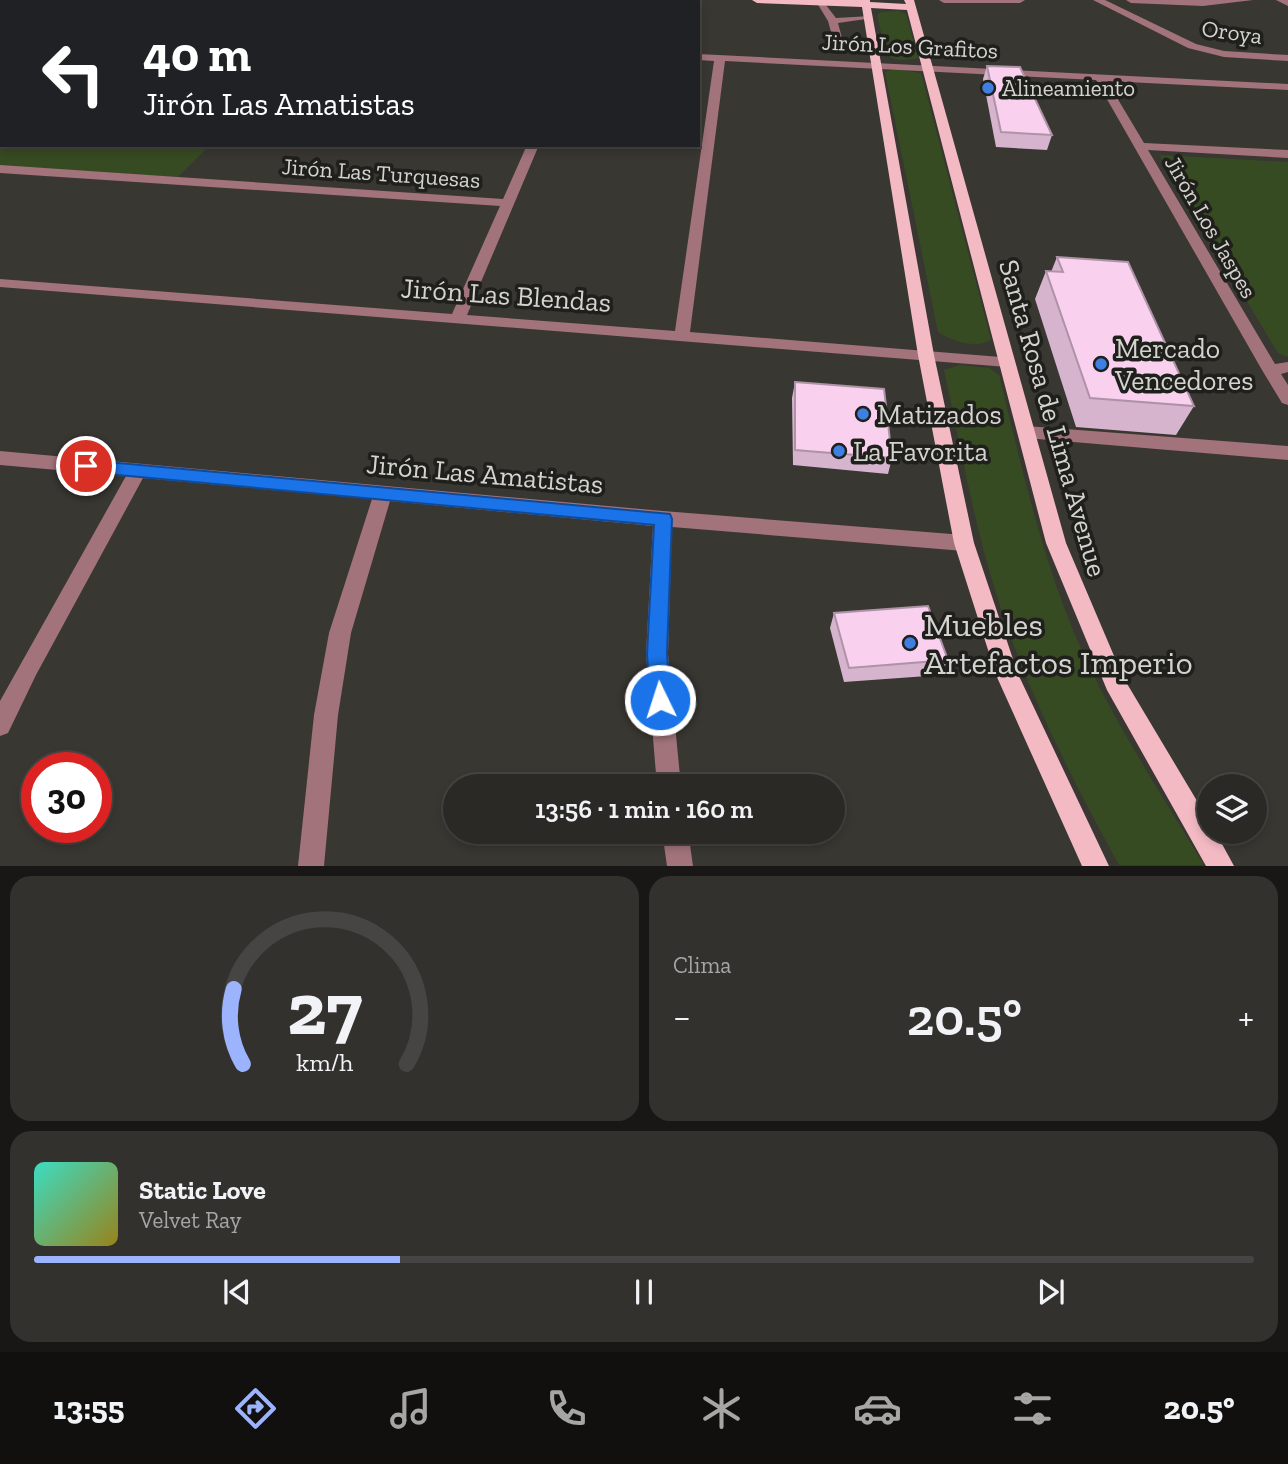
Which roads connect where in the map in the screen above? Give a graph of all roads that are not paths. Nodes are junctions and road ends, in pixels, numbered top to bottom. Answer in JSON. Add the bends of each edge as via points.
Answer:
{"nodes":[{"id":1,"x":757,"y":0,"type":"edge"},
{"id":2,"x":944,"y":0,"type":"edge"},
{"id":3,"x":1020,"y":0,"type":"edge"},
{"id":4,"x":1098,"y":0,"type":"edge"},
{"id":5,"x":1131,"y":0,"type":"edge"},
{"id":6,"x":1248,"y":0,"type":"edge"},
{"id":7,"x":1281,"y":0,"type":"edge"},
{"id":8,"x":1151,"y":1,"type":"edge"},
{"id":9,"x":822,"y":3,"type":"junction"},
{"id":10,"x":910,"y":3,"type":"edge"},
{"id":11,"x":1288,"y":3,"type":"edge"},
{"id":12,"x":866,"y":8,"type":"edge"},
{"id":13,"x":833,"y":21,"type":"junction"},
{"id":14,"x":700,"y":57,"type":"edge"},
{"id":15,"x":720,"y":58,"type":"junction"},
{"id":16,"x":1288,"y":58,"type":"edge"},
{"id":17,"x":876,"y":60,"type":"junction"},
{"id":18,"x":929,"y":68,"type":"junction"},
{"id":19,"x":1099,"y":76,"type":"junction"},
{"id":20,"x":1288,"y":87,"type":"edge"},
{"id":21,"x":1140,"y":146,"type":"junction"},
{"id":22,"x":532,"y":147,"type":"edge"},
{"id":23,"x":1288,"y":155,"type":"edge"},
{"id":24,"x":0,"y":169,"type":"edge"},
{"id":25,"x":508,"y":202,"type":"junction"},
{"id":26,"x":0,"y":283,"type":"edge"},
{"id":27,"x":458,"y":318,"type":"junction"},
{"id":28,"x":682,"y":335,"type":"junction"},
{"id":29,"x":926,"y":355,"type":"junction"},
{"id":30,"x":1007,"y":362,"type":"junction"},
{"id":31,"x":1288,"y":367,"type":"edge"},
{"id":32,"x":1270,"y":370,"type":"junction"},
{"id":33,"x":1288,"y":399,"type":"edge"},
{"id":34,"x":1026,"y":432,"type":"junction"},
{"id":35,"x":1288,"y":453,"type":"edge"},
{"id":36,"x":0,"y":458,"type":"edge"},
{"id":37,"x":138,"y":471,"type":"junction"},
{"id":38,"x":383,"y":493,"type":"junction"},
{"id":39,"x":663,"y":519,"type":"junction"},
{"id":40,"x":964,"y":543,"type":"junction"},
{"id":41,"x":0,"y":725,"type":"edge"},
{"id":42,"x":668,"y":774,"type":"edge"},
{"id":43,"x":677,"y":844,"type":"edge"},
{"id":44,"x":311,"y":866,"type":"edge"},
{"id":45,"x":680,"y":866,"type":"edge"},
{"id":46,"x":1096,"y":866,"type":"edge"},
{"id":47,"x":1221,"y":866,"type":"edge"}],
"edges":[{"from":1,"to":9,"type":"main road"},
{"from":2,"to":3,"type":"street"},
{"from":4,"to":16,"type":"street","name":"Oroya","via":[[1192,46],[1224,54]]},
{"from":5,"to":8,"type":"street"},
{"from":6,"to":8,"type":"street"},
{"from":7,"to":11,"type":"street"},
{"from":9,"to":12,"type":"main road"},
{"from":9,"to":13,"type":"street"},
{"from":10,"to":12,"type":"main road"},
{"from":10,"to":18,"type":"main road","name":"Santa Rosa de Lima Avenue"},
{"from":12,"to":13,"type":"street"},
{"from":12,"to":17,"type":"main road"},
{"from":13,"to":17,"type":"street","via":[[838,44]]},
{"from":14,"to":15,"type":"street","name":"Jirón Los Grafitos"},
{"from":15,"to":17,"type":"street","name":"Jirón Los Grafitos"},
{"from":15,"to":28,"type":"street"},
{"from":17,"to":18,"type":"street","name":"Jirón Los Grafitos"},
{"from":17,"to":29,"type":"main road"},
{"from":18,"to":19,"type":"street","name":"Jirón Los Grafitos"},
{"from":18,"to":30,"type":"main road","name":"Santa Rosa de Lima Avenue"},
{"from":19,"to":20,"type":"street","name":"Jirón Los Grafitos"},
{"from":19,"to":21,"type":"street","name":"Jirón Los Jaspes"},
{"from":21,"to":23,"type":"street"},
{"from":21,"to":32,"type":"street","name":"Jirón Los Jaspes"},
{"from":22,"to":25,"type":"street"},
{"from":24,"to":25,"type":"street","name":"Jirón Las Turquesas"},
{"from":25,"to":27,"type":"street"},
{"from":26,"to":27,"type":"street","name":"Jirón Las Blendas"},
{"from":27,"to":28,"type":"street","name":"Jirón Las Blendas"},
{"from":28,"to":29,"type":"street","name":"Jirón Las Blendas"},
{"from":29,"to":30,"type":"street","name":"Jirón Las Blendas"},
{"from":29,"to":40,"type":"main road"},
{"from":30,"to":34,"type":"main road","name":"Santa Rosa de Lima Avenue"},
{"from":31,"to":32,"type":"street"},
{"from":32,"to":33,"type":"street","name":"Jirón Los Jaspes"},
{"from":34,"to":35,"type":"street"},
{"from":34,"to":47,"type":"main road","name":"Santa Rosa de Lima Avenue","via":[[1056,543],[1088,624],[1115,683]]},
{"from":36,"to":37,"type":"street","name":"Jirón Las Amatistas"},
{"from":37,"to":38,"type":"street","name":"Jirón Las Amatistas"},
{"from":37,"to":41,"type":"street"},
{"from":38,"to":39,"type":"street","name":"Jirón Las Amatistas"},
{"from":38,"to":44,"type":"street","via":[[340,633],[326,715]]},
{"from":39,"to":40,"type":"street","name":"Jirón Las Amatistas"},
{"from":39,"to":42,"type":"street","via":[[657,654]]},
{"from":40,"to":46,"type":"main road","via":[[1007,675]]},
{"from":43,"to":45,"type":"street"}]}
